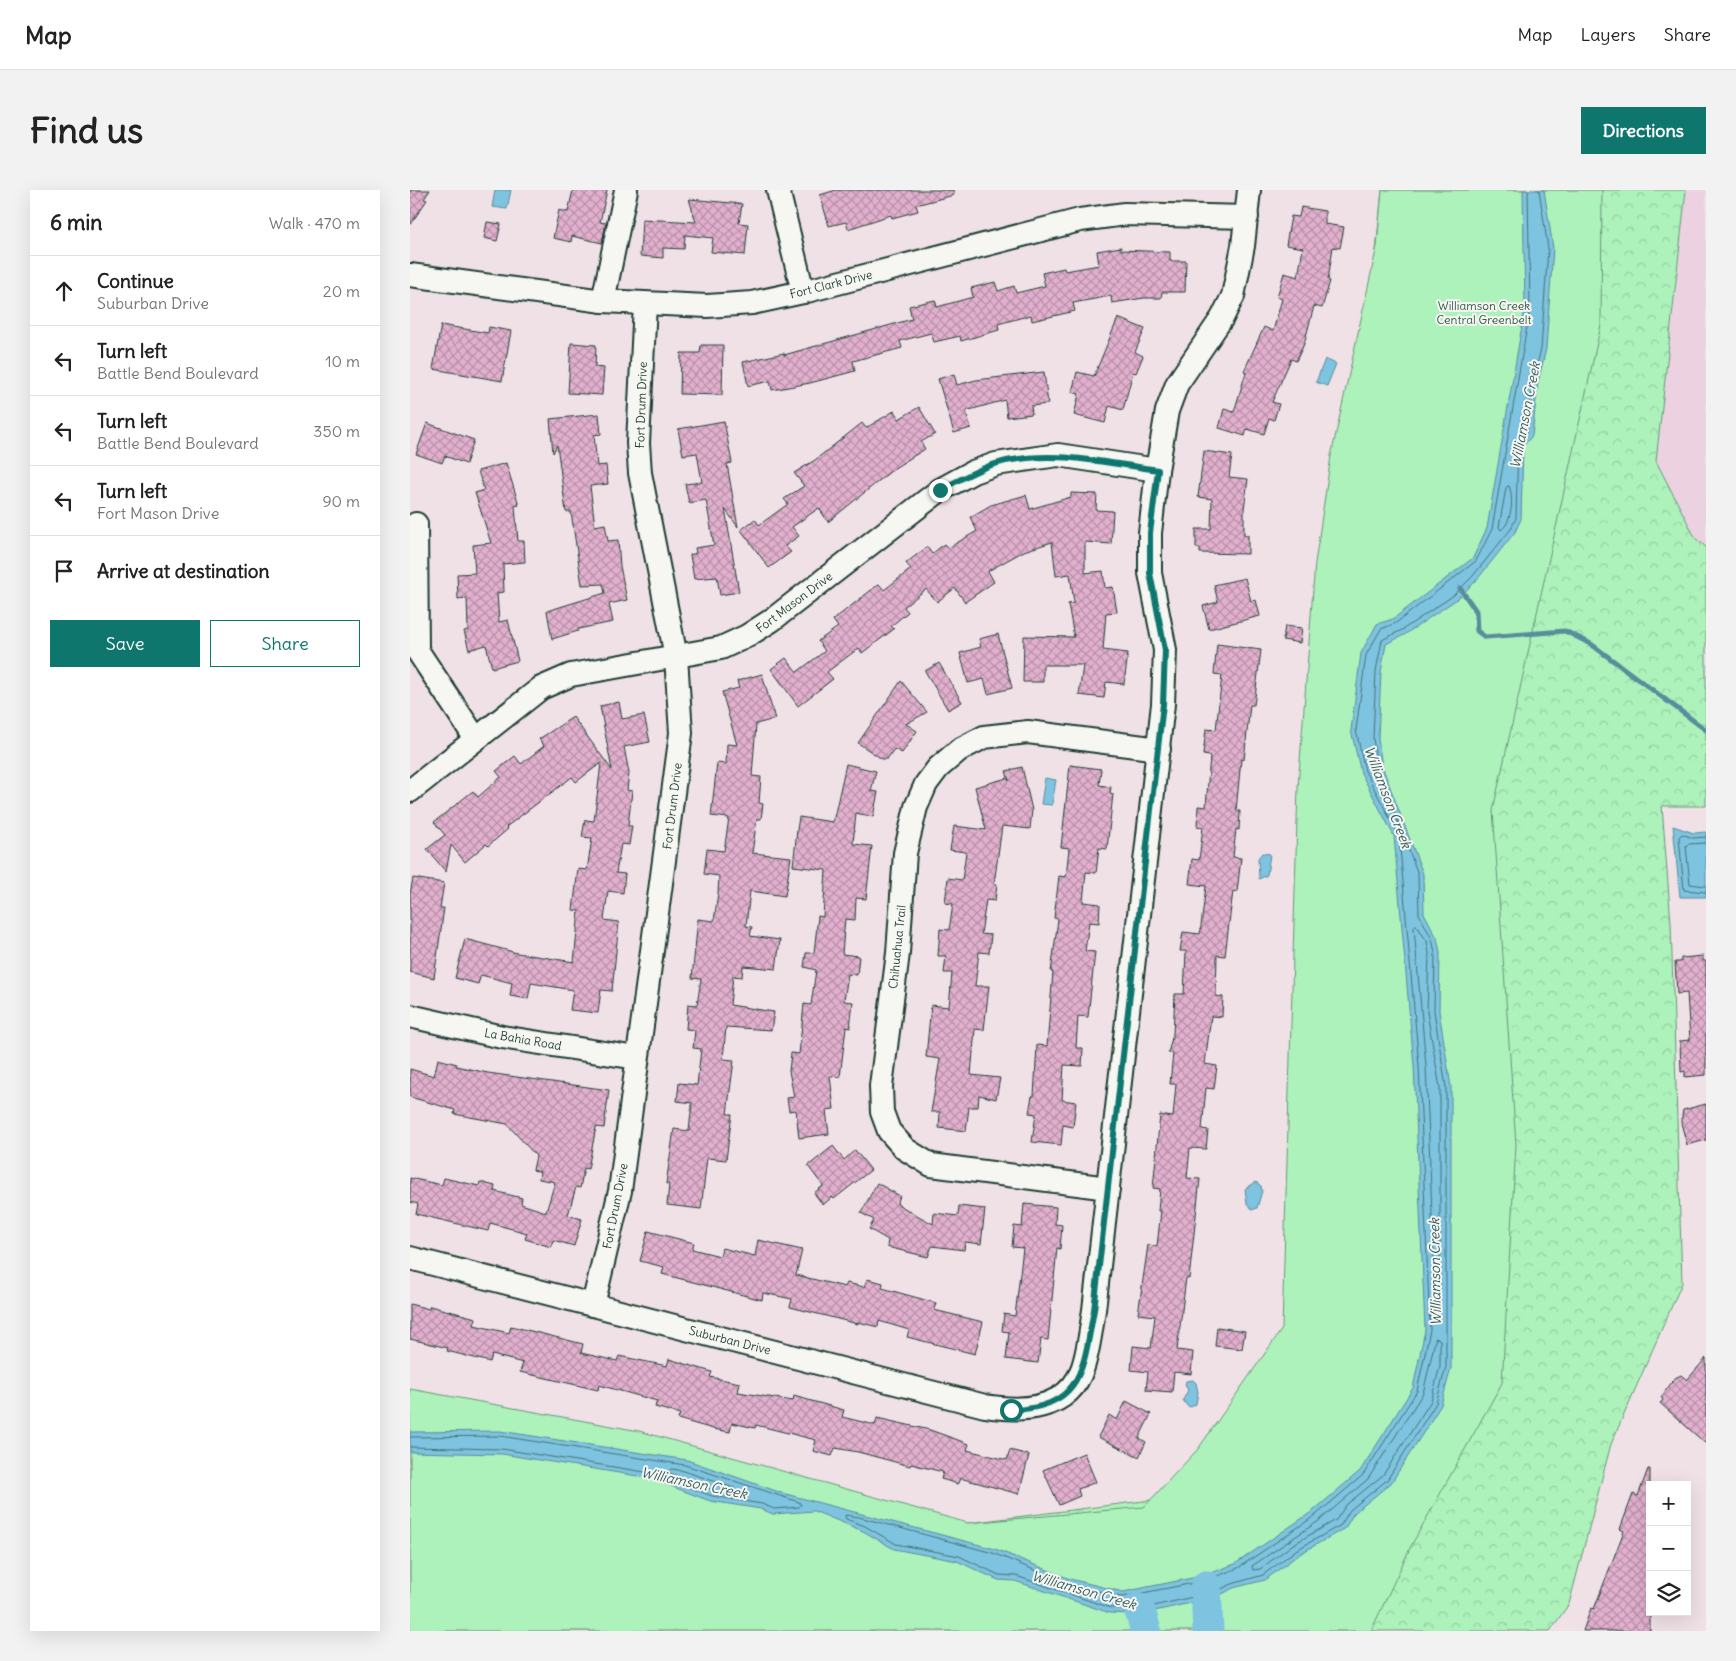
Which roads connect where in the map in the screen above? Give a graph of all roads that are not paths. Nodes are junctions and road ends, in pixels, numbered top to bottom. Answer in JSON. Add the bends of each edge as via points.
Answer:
{"nodes":[{"id":1,"x":626,"y":190,"type":"edge"},
{"id":2,"x":778,"y":190,"type":"edge"},
{"id":3,"x":1250,"y":190,"type":"edge"},
{"id":4,"x":1247,"y":217,"type":"junction"},
{"id":5,"x":410,"y":275,"type":"edge"},
{"id":6,"x":803,"y":292,"type":"junction"},
{"id":7,"x":603,"y":302,"type":"junction"},
{"id":8,"x":645,"y":304,"type":"junction"},
{"id":9,"x":1158,"y":470,"type":"junction"},
{"id":10,"x":416,"y":524,"type":"dead end"},
{"id":11,"x":676,"y":657,"type":"junction"},
{"id":12,"x":476,"y":739,"type":"junction"},
{"id":13,"x":1159,"y":749,"type":"junction"},
{"id":14,"x":410,"y":791,"type":"edge"},
{"id":15,"x":410,"y":1016,"type":"edge"},
{"id":16,"x":637,"y":1058,"type":"junction"},
{"id":17,"x":1108,"y":1188,"type":"junction"},
{"id":18,"x":410,"y":1258,"type":"edge"},
{"id":19,"x":593,"y":1305,"type":"junction"}],
"edges":[{"from":1,"to":7,"type":"street"},
{"from":2,"to":6,"type":"street"},
{"from":3,"to":4,"type":"street","name":"Suburban Drive"},
{"from":4,"to":6,"type":"street","name":"Fort Clark Drive","via":[[1124,214],[1080,220]]},
{"from":4,"to":9,"type":"street","name":"Suburban Drive","via":[[1233,296],[1222,318],[1177,384],[1167,411]]},
{"from":5,"to":7,"type":"street","name":"Fort Clark Drive"},
{"from":6,"to":8,"type":"street","name":"Fort Clark Drive","via":[[752,303],[707,306]]},
{"from":7,"to":8,"type":"street","name":"Fort Clark Drive"},
{"from":8,"to":11,"type":"street","name":"Fort Drum Drive","via":[[638,443],[640,473]]},
{"from":9,"to":11,"type":"street","name":"Fort Mason Drive","via":[[1058,455],[996,464],[973,472],[940,490],[747,636],[720,648]]},
{"from":9,"to":13,"type":"street","name":"Suburban Drive","via":[[1150,533],[1150,563],[1165,650]]},
{"from":10,"to":12,"type":"street","via":[[417,650]]},
{"from":11,"to":12,"type":"street","name":"Fort Mason Drive","via":[[571,675],[541,688]]},
{"from":11,"to":16,"type":"street","name":"Fort Drum Drive","via":[[681,732]]},
{"from":12,"to":14,"type":"street","name":"Fort Mason Drive"},
{"from":13,"to":17,"type":"street","name":"Suburban Drive"},
{"from":13,"to":17,"type":"street","name":"Chihuahua Trail","via":[[1028,732],[984,737],[959,750],[938,768],[926,784],[916,807],[905,852],[898,953],[881,1086],[882,1112],[889,1131],[904,1149],[931,1165]]},
{"from":15,"to":16,"type":"street","name":"La Bahia Road","via":[[502,1037]]},
{"from":16,"to":19,"type":"street","name":"Fort Drum Drive","via":[[620,1191]]},
{"from":17,"to":19,"type":"street","name":"Suburban Drive","via":[[1094,1310],[1083,1368],[1075,1384],[1050,1402],[1027,1410],[985,1406]]},
{"from":18,"to":19,"type":"street","name":"Suburban Drive"}]}
